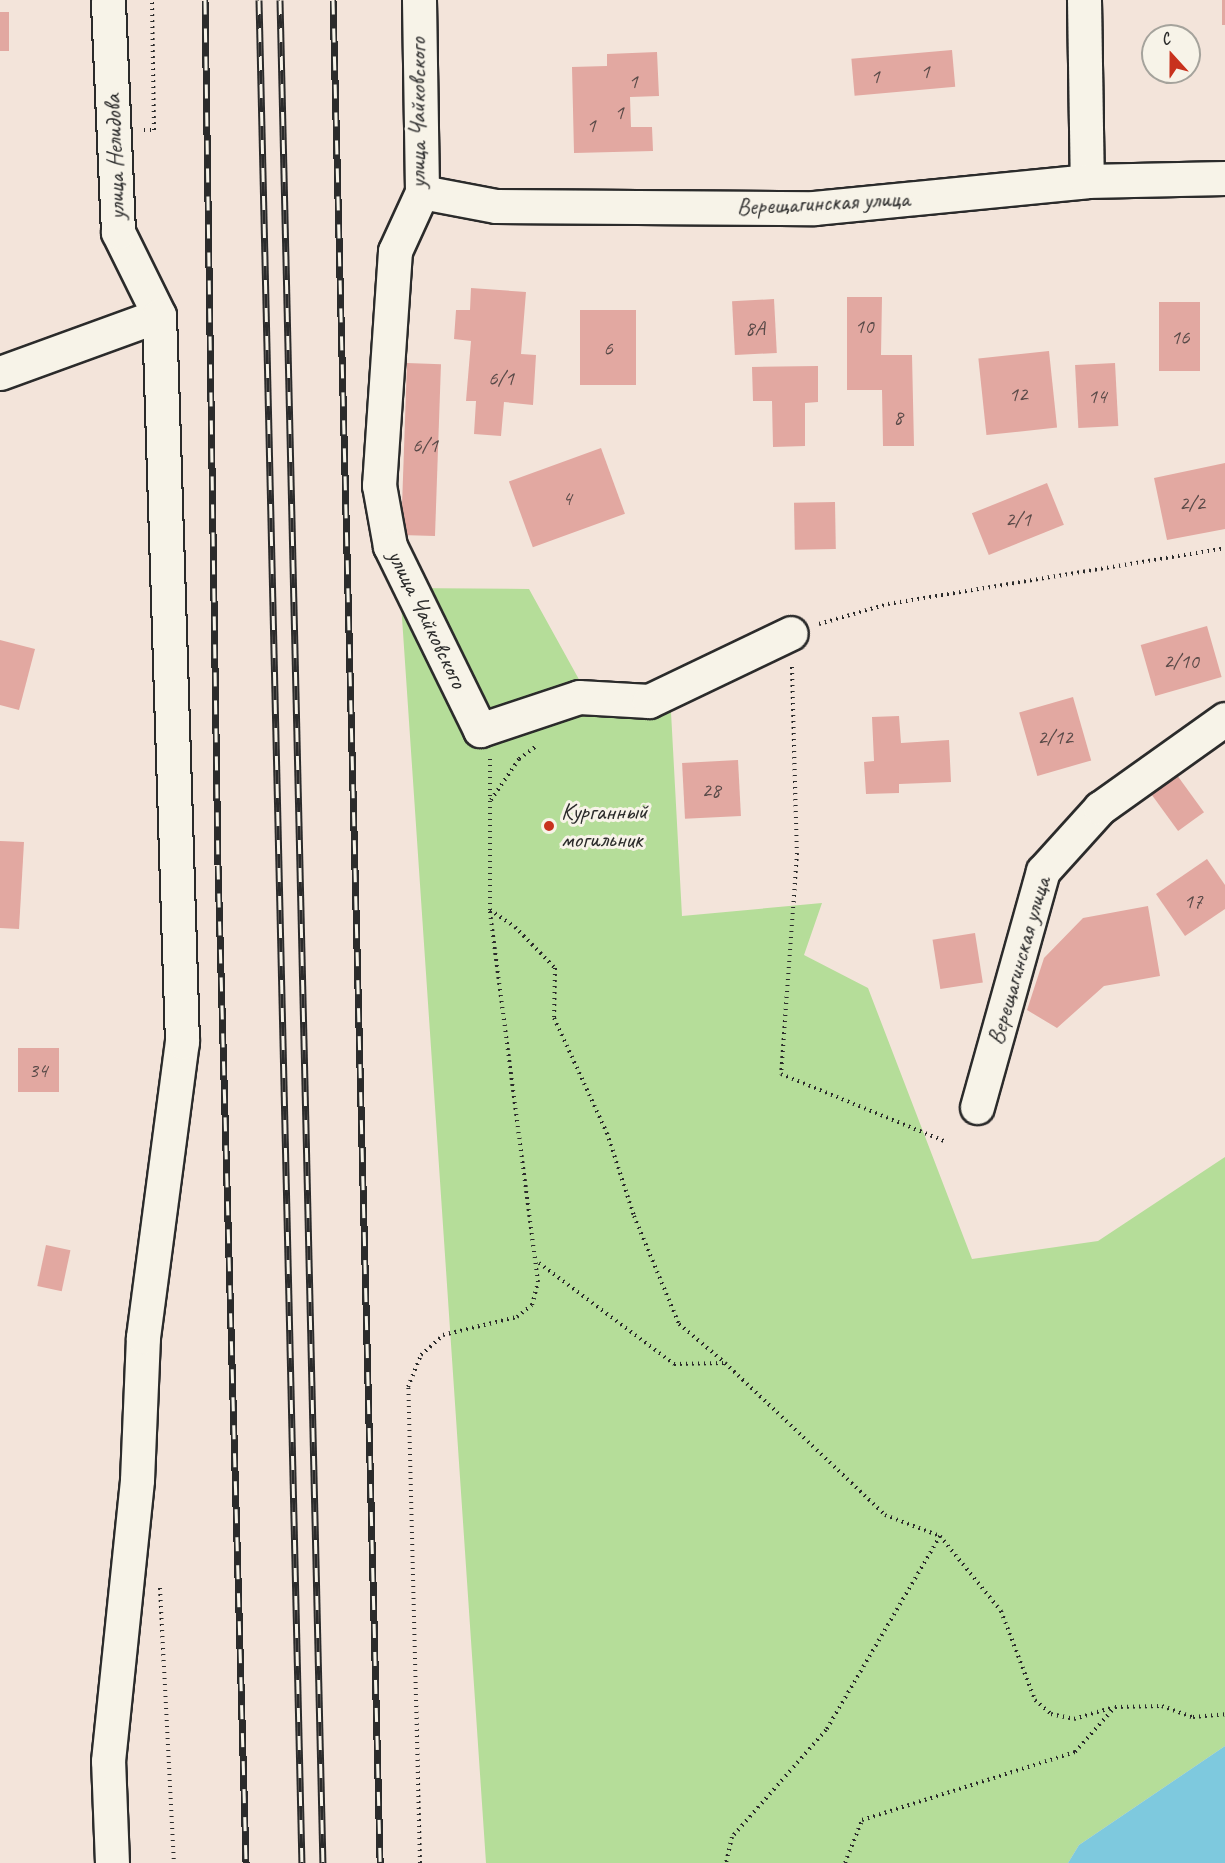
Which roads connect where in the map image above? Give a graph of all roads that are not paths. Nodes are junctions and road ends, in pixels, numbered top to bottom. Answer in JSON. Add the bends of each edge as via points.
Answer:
{"nodes":[{"id":1,"x":108,"y":0,"type":"edge"},
{"id":2,"x":419,"y":0,"type":"edge"},
{"id":3,"x":1084,"y":0,"type":"edge"},
{"id":4,"x":1225,"y":178,"type":"edge"},
{"id":5,"x":1087,"y":182,"type":"junction"},
{"id":6,"x":422,"y":192,"type":"junction"},
{"id":7,"x":159,"y":315,"type":"junction"},
{"id":8,"x":0,"y":373,"type":"edge"},
{"id":9,"x":791,"y":633,"type":"road end"},
{"id":10,"x":1225,"y":719,"type":"edge"},
{"id":11,"x":977,"y":1107,"type":"dead end"},
{"id":12,"x":112,"y":1863,"type":"edge"}],
"edges":[{"from":1,"to":7,"type":"street","name":"улица Нелидова","via":[[118,232]]},
{"from":2,"to":6,"type":"street","name":"улица Чайковского"},
{"from":3,"to":5,"type":"street"},
{"from":4,"to":5,"type":"street","name":"Верещагинская улица"},
{"from":5,"to":6,"type":"street","name":"Верещагинская улица","via":[[814,208],[496,206]]},
{"from":6,"to":9,"type":"street","name":"улица Чайковского","via":[[395,251],[379,485],[390,546],[480,730],[579,697],[649,701]]},
{"from":7,"to":8,"type":"street"},
{"from":7,"to":12,"type":"street","via":[[182,1042],[143,1337],[137,1480],[108,1761]]},
{"from":10,"to":11,"type":"street","name":"Верещагинская улица","via":[[1100,808],[1043,871]]}]}
